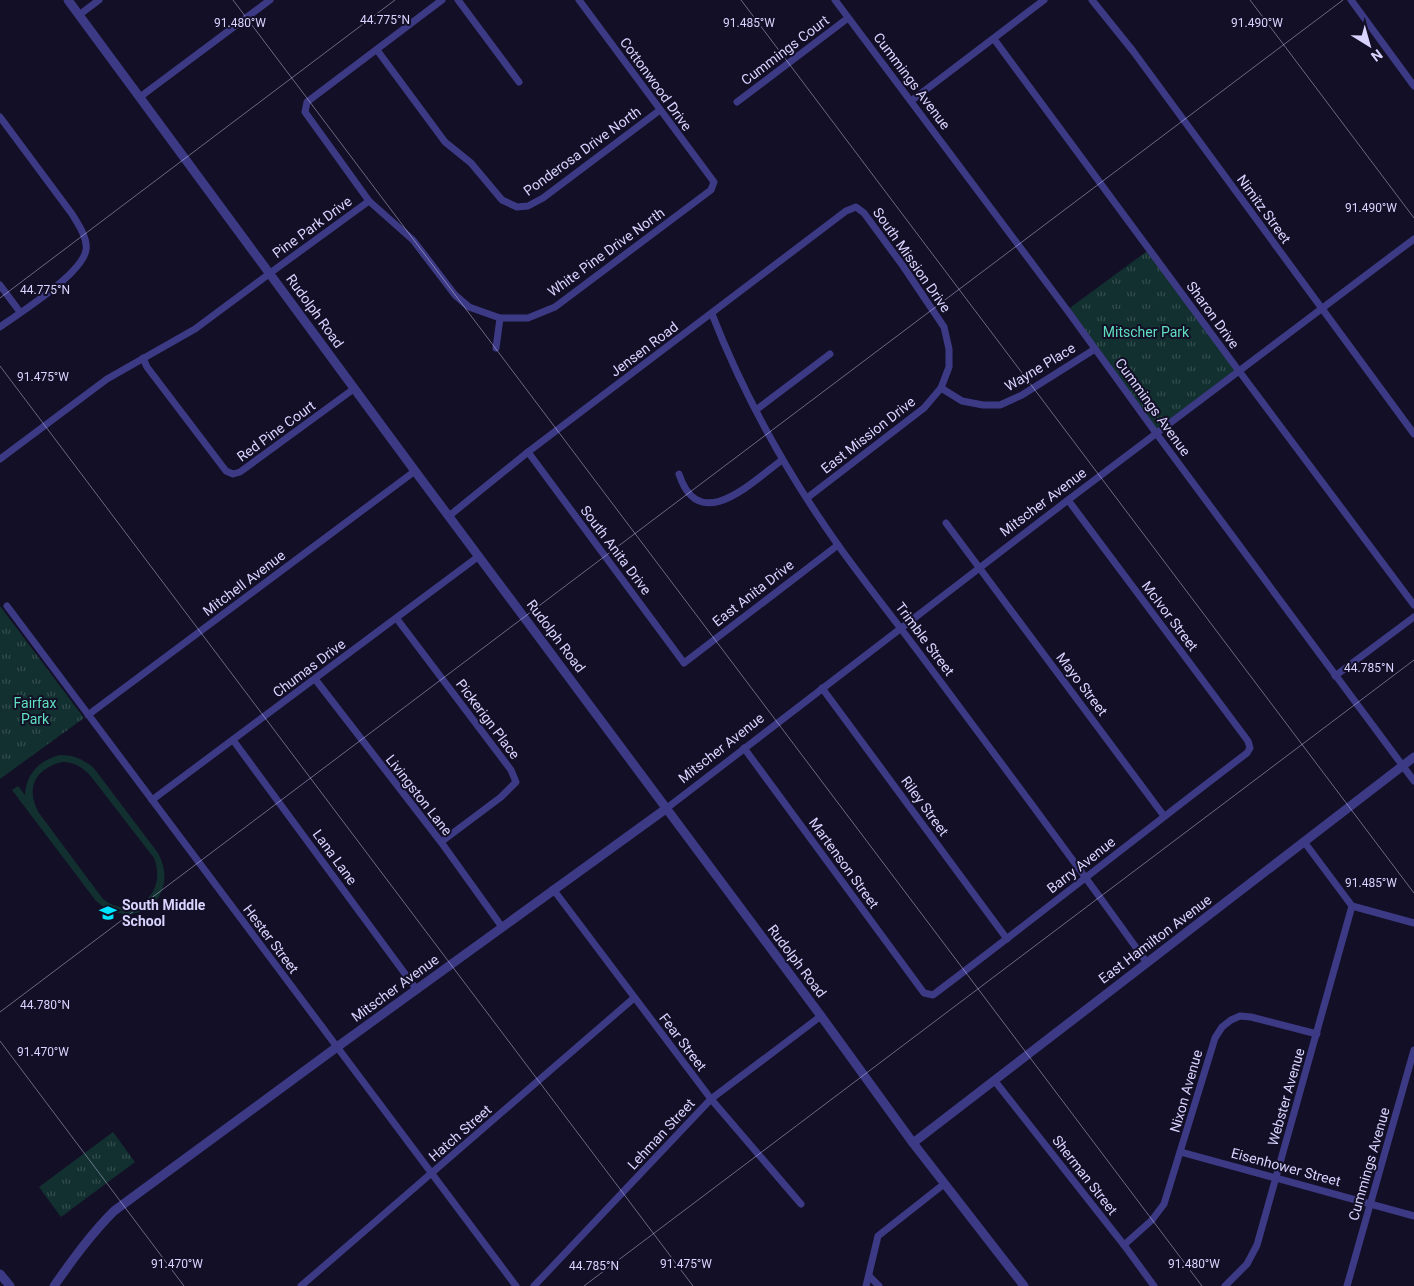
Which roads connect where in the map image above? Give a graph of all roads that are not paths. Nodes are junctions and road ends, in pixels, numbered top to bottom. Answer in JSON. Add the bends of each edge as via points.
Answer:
{"nodes":[{"id":1,"x":68,"y":0,"type":"edge"},
{"id":2,"x":99,"y":0,"type":"edge"},
{"id":3,"x":270,"y":0,"type":"edge"},
{"id":4,"x":442,"y":0,"type":"edge"},
{"id":5,"x":458,"y":0,"type":"edge"},
{"id":6,"x":579,"y":0,"type":"edge"},
{"id":7,"x":835,"y":0,"type":"edge"},
{"id":8,"x":1044,"y":0,"type":"edge"},
{"id":9,"x":1092,"y":0,"type":"edge"},
{"id":10,"x":1350,"y":0,"type":"edge"},
{"id":11,"x":79,"y":15,"type":"junction"},
{"id":12,"x":848,"y":18,"type":"junction"},
{"id":13,"x":994,"y":39,"type":"junction"},
{"id":14,"x":376,"y":50,"type":"junction"},
{"id":15,"x":520,"y":82,"type":"dead end"},
{"id":16,"x":1414,"y":86,"type":"edge"},
{"id":17,"x":140,"y":97,"type":"junction"},
{"id":18,"x":911,"y":101,"type":"junction"},
{"id":19,"x":737,"y":102,"type":"dead end"},
{"id":20,"x":660,"y":110,"type":"junction"},
{"id":21,"x":0,"y":117,"type":"edge"},
{"id":22,"x":714,"y":182,"type":"joint"},
{"id":23,"x":369,"y":201,"type":"junction"},
{"id":24,"x":856,"y":207,"type":"joint"},
{"id":25,"x":1414,"y":238,"type":"edge"},
{"id":26,"x":270,"y":273,"type":"junction"},
{"id":27,"x":0,"y":285,"type":"edge"},
{"id":28,"x":1322,"y":308,"type":"junction"},
{"id":29,"x":20,"y":312,"type":"junction"},
{"id":30,"x":712,"y":314,"type":"junction"},
{"id":31,"x":500,"y":318,"type":"junction"},
{"id":32,"x":0,"y":327,"type":"edge"},
{"id":33,"x":496,"y":348,"type":"dead end"},
{"id":34,"x":1095,"y":348,"type":"junction"},
{"id":35,"x":830,"y":354,"type":"dead end"},
{"id":36,"x":143,"y":358,"type":"junction"},
{"id":37,"x":1238,"y":370,"type":"junction"},
{"id":38,"x":355,"y":388,"type":"junction"},
{"id":39,"x":941,"y":388,"type":"junction"},
{"id":40,"x":756,"y":410,"type":"junction"},
{"id":41,"x":1156,"y":433,"type":"junction"},
{"id":42,"x":1414,"y":434,"type":"edge"},
{"id":43,"x":528,"y":452,"type":"junction"},
{"id":44,"x":0,"y":459,"type":"edge"},
{"id":45,"x":782,"y":460,"type":"junction"},
{"id":46,"x":415,"y":471,"type":"junction"},
{"id":47,"x":679,"y":474,"type":"dead end"},
{"id":48,"x":807,"y":498,"type":"junction"},
{"id":49,"x":1068,"y":500,"type":"junction"},
{"id":50,"x":449,"y":516,"type":"junction"},
{"id":51,"x":946,"y":524,"type":"dead end"},
{"id":52,"x":838,"y":545,"type":"junction"},
{"id":53,"x":479,"y":556,"type":"junction"},
{"id":54,"x":979,"y":568,"type":"junction"},
{"id":55,"x":1414,"y":605,"type":"edge"},
{"id":56,"x":7,"y":606,"type":"dead end"},
{"id":57,"x":1414,"y":617,"type":"edge"},
{"id":58,"x":397,"y":619,"type":"junction"},
{"id":59,"x":902,"y":628,"type":"junction"},
{"id":60,"x":684,"y":663,"type":"joint"},
{"id":61,"x":1335,"y":676,"type":"junction"},
{"id":62,"x":315,"y":680,"type":"junction"},
{"id":63,"x":822,"y":688,"type":"junction"},
{"id":64,"x":88,"y":716,"type":"junction"},
{"id":65,"x":233,"y":740,"type":"junction"},
{"id":66,"x":744,"y":748,"type":"junction"},
{"id":67,"x":1250,"y":748,"type":"joint"},
{"id":68,"x":1414,"y":758,"type":"edge"},
{"id":69,"x":1403,"y":766,"type":"junction"},
{"id":70,"x":1414,"y":781,"type":"edge"},
{"id":71,"x":152,"y":800,"type":"junction"},
{"id":72,"x":666,"y":808,"type":"junction"},
{"id":73,"x":1164,"y":816,"type":"junction"},
{"id":74,"x":441,"y":842,"type":"junction"},
{"id":75,"x":1304,"y":843,"type":"junction"},
{"id":76,"x":1086,"y":876,"type":"junction"},
{"id":77,"x":553,"y":889,"type":"junction"},
{"id":78,"x":1352,"y":906,"type":"junction"},
{"id":79,"x":1414,"y":923,"type":"edge"},
{"id":80,"x":502,"y":927,"type":"junction"},
{"id":81,"x":1007,"y":939,"type":"junction"},
{"id":82,"x":1147,"y":962,"type":"junction"},
{"id":83,"x":417,"y":990,"type":"junction"},
{"id":84,"x":924,"y":993,"type":"joint"},
{"id":85,"x":634,"y":998,"type":"junction"},
{"id":86,"x":821,"y":1016,"type":"junction"},
{"id":87,"x":1317,"y":1034,"type":"junction"},
{"id":88,"x":336,"y":1047,"type":"junction"},
{"id":89,"x":1414,"y":1050,"type":"edge"},
{"id":90,"x":994,"y":1080,"type":"junction"},
{"id":91,"x":711,"y":1099,"type":"junction"},
{"id":92,"x":914,"y":1143,"type":"junction"},
{"id":93,"x":1181,"y":1152,"type":"junction"},
{"id":94,"x":431,"y":1174,"type":"junction"},
{"id":95,"x":1276,"y":1178,"type":"junction"},
{"id":96,"x":944,"y":1184,"type":"junction"},
{"id":97,"x":1371,"y":1203,"type":"junction"},
{"id":98,"x":801,"y":1204,"type":"dead end"},
{"id":99,"x":1414,"y":1216,"type":"edge"},
{"id":100,"x":1124,"y":1245,"type":"junction"},
{"id":101,"x":0,"y":1274,"type":"edge"},
{"id":102,"x":869,"y":1276,"type":"junction"},
{"id":103,"x":10,"y":1286,"type":"edge"},
{"id":104,"x":54,"y":1286,"type":"edge"},
{"id":105,"x":301,"y":1286,"type":"edge"},
{"id":106,"x":516,"y":1286,"type":"edge"},
{"id":107,"x":534,"y":1286,"type":"edge"},
{"id":108,"x":866,"y":1286,"type":"edge"},
{"id":109,"x":879,"y":1286,"type":"edge"},
{"id":110,"x":1024,"y":1286,"type":"edge"},
{"id":111,"x":1154,"y":1286,"type":"edge"},
{"id":112,"x":1225,"y":1286,"type":"edge"},
{"id":113,"x":1348,"y":1286,"type":"edge"}],
"edges":[{"from":1,"to":11,"type":"street","name":"Rudolph Road"},
{"from":2,"to":11,"type":"street"},
{"from":3,"to":17,"type":"street"},
{"from":4,"to":14,"type":"street"},
{"from":5,"to":15,"type":"street"},
{"from":6,"to":20,"type":"street","name":"Cottonwood Drive"},
{"from":7,"to":12,"type":"street","name":"Cummings Avenue"},
{"from":8,"to":13,"type":"street"},
{"from":9,"to":28,"type":"street","name":"Nimitz Street"},
{"from":10,"to":16,"type":"street"},
{"from":11,"to":17,"type":"street","name":"Rudolph Road"},
{"from":12,"to":18,"type":"street","name":"Cummings Avenue"},
{"from":12,"to":19,"type":"street","name":"Cummings Court"},
{"from":13,"to":18,"type":"street"},
{"from":13,"to":37,"type":"street","name":"Sharon Drive"},
{"from":14,"to":20,"type":"street","name":"Ponderosa Drive North","via":[[445,142],[471,163],[502,200],[517,207],[528,206],[543,198]]},
{"from":14,"to":23,"type":"street","name":"White Pine Drive North","via":[[307,102],[305,112]]},
{"from":17,"to":26,"type":"street","name":"Rudolph Road"},
{"from":18,"to":34,"type":"street","name":"Cummings Avenue"},
{"from":20,"to":22,"type":"street","name":"Cottonwood Drive"},
{"from":21,"to":29,"type":"street","via":[[72,214],[87,248],[73,273]]},
{"from":22,"to":31,"type":"street","name":"White Pine Drive North","via":[[712,190],[555,306],[528,318]]},
{"from":23,"to":26,"type":"street","name":"Pine Park Drive"},
{"from":23,"to":31,"type":"street","name":"White Pine Drive North","via":[[413,240],[455,296],[469,308]]},
{"from":24,"to":30,"type":"street","name":"Jensen Road","via":[[846,211]]},
{"from":24,"to":39,"type":"street","name":"South Mission Drive","via":[[898,259],[944,327],[949,367]]},
{"from":25,"to":28,"type":"street","name":"Mitscher Avenue"},
{"from":26,"to":36,"type":"street","name":"Pine Park Drive","via":[[195,329]]},
{"from":26,"to":38,"type":"street","name":"Rudolph Road"},
{"from":27,"to":29,"type":"street"},
{"from":28,"to":37,"type":"street","name":"Mitscher Avenue"},
{"from":28,"to":42,"type":"street","name":"Nimitz Street"},
{"from":29,"to":32,"type":"street"},
{"from":30,"to":40,"type":"street","name":"Trimble Street"},
{"from":30,"to":43,"type":"street","name":"Jensen Road"},
{"from":31,"to":33,"type":"street"},
{"from":34,"to":39,"type":"street","name":"Wayne Place","via":[[1022,395],[1000,405],[962,401]]},
{"from":34,"to":41,"type":"street","name":"Cummings Avenue"},
{"from":35,"to":40,"type":"street"},
{"from":36,"to":38,"type":"street","name":"Red Pine Court","via":[[226,471],[233,474]]},
{"from":36,"to":44,"type":"street","name":"Pine Park Drive","via":[[107,379]]},
{"from":37,"to":41,"type":"street","name":"Mitscher Avenue"},
{"from":37,"to":55,"type":"street","name":"Sharon Drive"},
{"from":38,"to":46,"type":"street","name":"Rudolph Road"},
{"from":39,"to":48,"type":"street","name":"East Mission Drive","via":[[924,408]]},
{"from":40,"to":45,"type":"street","name":"Trimble Street"},
{"from":41,"to":49,"type":"street","name":"Mitscher Avenue"},
{"from":41,"to":61,"type":"street","name":"Cummings Avenue"},
{"from":43,"to":50,"type":"street","name":"Jensen Road"},
{"from":43,"to":60,"type":"street","name":"South Anita Drive"},
{"from":45,"to":47,"type":"street","via":[[730,498],[717,503],[698,502],[682,486]]},
{"from":45,"to":48,"type":"street","name":"Trimble Street"},
{"from":46,"to":50,"type":"street","name":"Rudolph Road"},
{"from":46,"to":64,"type":"street","name":"Mitchell Avenue"},
{"from":48,"to":52,"type":"street","name":"Trimble Street"},
{"from":49,"to":54,"type":"street","name":"Mitscher Avenue"},
{"from":49,"to":67,"type":"street","name":"McIvor Street","via":[[1248,741]]},
{"from":50,"to":53,"type":"street","name":"Rudolph Road"},
{"from":51,"to":54,"type":"street","name":"Mayo Street"},
{"from":52,"to":59,"type":"street","name":"Trimble Street"},
{"from":52,"to":60,"type":"street","name":"East Anita Drive"},
{"from":53,"to":58,"type":"street","name":"Chumas Drive"},
{"from":53,"to":72,"type":"street","name":"Rudolph Road"},
{"from":54,"to":59,"type":"street","name":"Mitscher Avenue"},
{"from":54,"to":73,"type":"street","name":"Mayo Street"},
{"from":56,"to":64,"type":"street","name":"Hester Street"},
{"from":57,"to":61,"type":"street"},
{"from":58,"to":62,"type":"street","name":"Chumas Drive"},
{"from":58,"to":74,"type":"street","name":"Pickerign Place","via":[[511,770],[516,782],[501,798]]},
{"from":59,"to":63,"type":"street","name":"Mitscher Avenue"},
{"from":59,"to":76,"type":"street","name":"Trimble Street"},
{"from":61,"to":69,"type":"street","name":"Cummings Avenue"},
{"from":62,"to":65,"type":"street","name":"Chumas Drive"},
{"from":62,"to":74,"type":"street","name":"Livingston Lane"},
{"from":63,"to":66,"type":"street","name":"Mitscher Avenue"},
{"from":63,"to":81,"type":"street","name":"Riley Street"},
{"from":64,"to":71,"type":"street","name":"Hester Street"},
{"from":65,"to":71,"type":"street","name":"Chumas Drive"},
{"from":65,"to":83,"type":"street","name":"Lana Lane"},
{"from":66,"to":72,"type":"street","name":"Mitscher Avenue"},
{"from":66,"to":84,"type":"street","name":"Martenson Street"},
{"from":67,"to":73,"type":"street","name":"Barry Avenue"},
{"from":68,"to":69,"type":"street","name":"East Hamilton Avenue"},
{"from":69,"to":70,"type":"street","name":"Cummings Avenue"},
{"from":69,"to":75,"type":"street","name":"East Hamilton Avenue"},
{"from":71,"to":88,"type":"street","name":"Hester Street"},
{"from":72,"to":77,"type":"street","name":"Mitscher Avenue"},
{"from":72,"to":86,"type":"street","name":"Rudolph Road"},
{"from":73,"to":76,"type":"street","name":"Barry Avenue"},
{"from":74,"to":80,"type":"street","name":"Livingston Lane"},
{"from":75,"to":78,"type":"street"},
{"from":75,"to":82,"type":"street","name":"East Hamilton Avenue"},
{"from":76,"to":81,"type":"street","name":"Barry Avenue"},
{"from":76,"to":82,"type":"street","name":"Trimble Street"},
{"from":77,"to":80,"type":"street","name":"Mitscher Avenue"},
{"from":77,"to":85,"type":"street","name":"Fear Street"},
{"from":78,"to":79,"type":"street"},
{"from":78,"to":87,"type":"street","name":"Webster Avenue"},
{"from":80,"to":83,"type":"street","name":"Mitscher Avenue"},
{"from":81,"to":84,"type":"street","name":"Barry Avenue","via":[[933,995]]},
{"from":82,"to":90,"type":"street","name":"East Hamilton Avenue"},
{"from":83,"to":88,"type":"street","name":"Mitscher Avenue"},
{"from":85,"to":91,"type":"street","name":"Fear Street"},
{"from":85,"to":94,"type":"street","name":"Hatch Street"},
{"from":86,"to":91,"type":"street","name":"Lehman Street"},
{"from":86,"to":92,"type":"street","name":"Rudolph Road"},
{"from":87,"to":93,"type":"street","name":"Nixon Avenue","via":[[1240,1016],[1222,1027],[1211,1048]]},
{"from":87,"to":95,"type":"street","name":"Webster Avenue"},
{"from":88,"to":94,"type":"street","name":"Hester Street"},
{"from":88,"to":104,"type":"street","name":"Mitscher Avenue","via":[[114,1211],[80,1248]]},
{"from":89,"to":97,"type":"street","name":"Cummings Avenue"},
{"from":90,"to":92,"type":"street","name":"East Hamilton Avenue"},
{"from":90,"to":100,"type":"street","name":"Sherman Street"},
{"from":91,"to":98,"type":"street","name":"Fear Street"},
{"from":91,"to":107,"type":"street","name":"Lehman Street"},
{"from":92,"to":96,"type":"street","name":"Rudolph Road"},
{"from":93,"to":95,"type":"street","name":"Eisenhower Street"},
{"from":93,"to":100,"type":"street","name":"Nixon Avenue","via":[[1164,1204],[1152,1220]]},
{"from":94,"to":105,"type":"street","name":"Hatch Street"},
{"from":94,"to":106,"type":"street","name":"Hester Street"},
{"from":95,"to":97,"type":"street","name":"Eisenhower Street"},
{"from":95,"to":112,"type":"street","name":"Webster Avenue","via":[[1257,1245],[1247,1264]]},
{"from":96,"to":102,"type":"street","via":[[878,1236]]},
{"from":96,"to":110,"type":"street","name":"Rudolph Road"},
{"from":97,"to":99,"type":"street","name":"Eisenhower Street"},
{"from":97,"to":113,"type":"street","name":"Cummings Avenue"},
{"from":100,"to":111,"type":"street","name":"Sherman Street"},
{"from":101,"to":103,"type":"street"},
{"from":102,"to":108,"type":"street"},
{"from":102,"to":109,"type":"street"}]}
